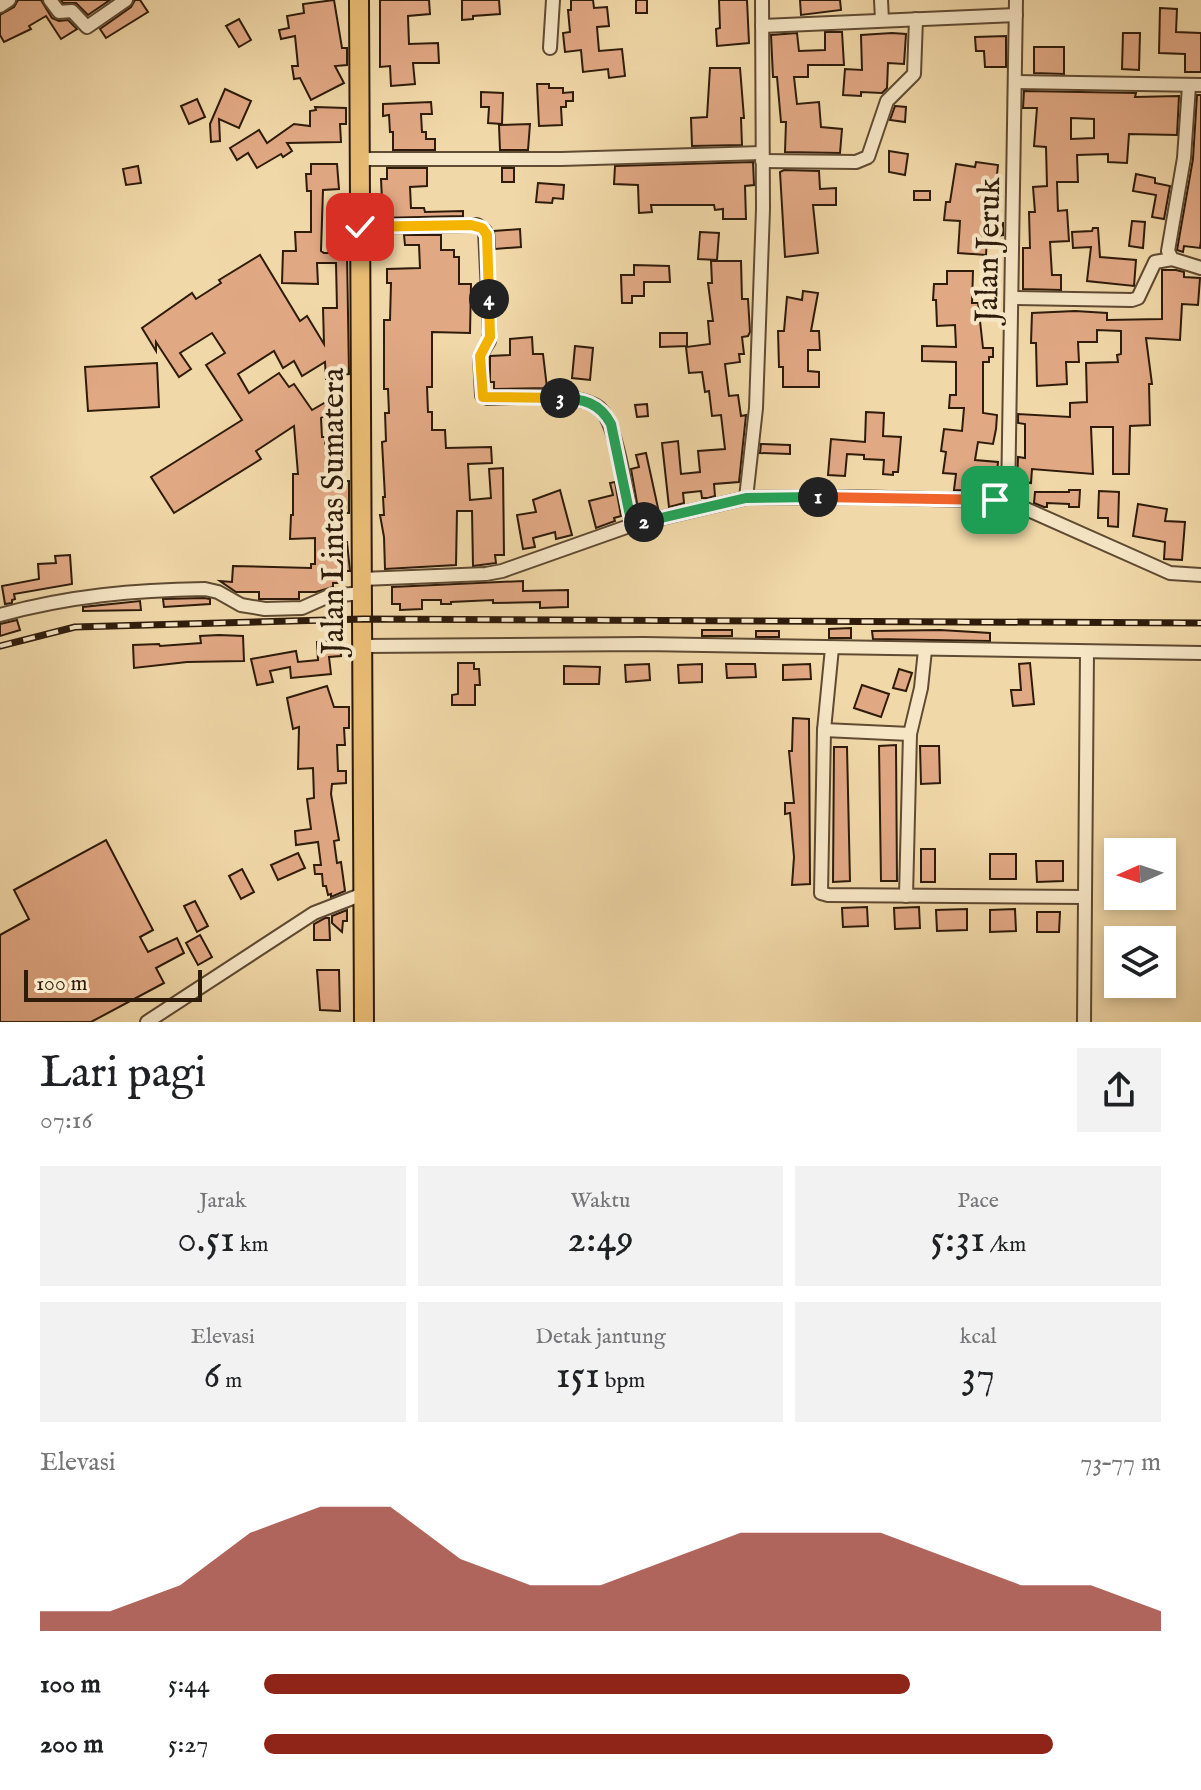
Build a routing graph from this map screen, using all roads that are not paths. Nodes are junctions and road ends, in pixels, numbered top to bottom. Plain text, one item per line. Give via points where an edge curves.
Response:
1 (9, 0) edge
2 (50, 0) edge
3 (126, 0) edge
4 (359, 0) edge
5 (553, 0) edge
6 (762, 0) edge
7 (881, 0) edge
8 (1016, 0) edge
9 (0, 6) edge
10 (1016, 15) junction
11 (916, 19) junction
12 (882, 20) junction
13 (762, 26) junction
14 (550, 48) dead end
15 (1016, 82) junction
16 (1195, 86) edge
17 (762, 157) junction
18 (360, 159) junction
19 (360, 227) junction
20 (1172, 259) junction
21 (1201, 268) edge
22 (1012, 298) junction
23 (746, 498) junction
24 (1008, 501) junction
25 (632, 525) junction
26 (1201, 575) edge
27 (362, 586) junction
28 (0, 615) edge
29 (363, 646) junction
30 (832, 648) junction
31 (925, 650) junction
32 (1087, 653) junction
33 (1201, 653) edge
34 (824, 730) junction
35 (910, 734) junction
36 (363, 894) junction
37 (906, 896) junction
38 (1085, 897) junction
39 (147, 1022) edge
40 (364, 1022) edge
41 (1084, 1022) edge

1 - 9 street
2 - 3 street via 59,12 72,11 87,27
4 - 18 highway, Jalan Lintas Sumatera
5 - 14 street
6 - 13 street
7 - 12 street
8 - 10 street, Jalan Jeruk
10 - 11 street
10 - 15 street, Jalan Jeruk
11 - 12 street
11 - 17 street via 914,74 887,101 868,157 856,162
12 - 13 street
13 - 17 street
15 - 16 street
15 - 22 street, Jalan Jeruk
16 - 20 street via 1168,251
17 - 18 street
17 - 23 street via 756,408
18 - 19 highway, Jalan Lintas Sumatera
19 - 25 street via 471,225 485,231 490,333 480,356 482,395 570,398 598,407 611,424
19 - 27 highway, Jalan Lintas Sumatera
20 - 21 street
20 - 22 street via 1155,262 1138,298 1132,300
22 - 24 street, Jalan Jeruk
23 - 24 street
23 - 25 street
24 - 26 street via 1170,573
25 - 27 street via 502,571
27 - 28 street via 302,608 241,605 205,589 75,597
27 - 29 highway, Jalan Lintas Sumatera
29 - 30 street
29 - 36 highway, Jalan Lintas Sumatera
30 - 31 street
30 - 34 street
31 - 32 street
31 - 35 street
32 - 33 street
32 - 38 street
34 - 35 street
34 - 37 street via 821,893
35 - 37 street
36 - 39 street via 314,913
36 - 40 highway, Jalan Lintas Sumatera
37 - 38 street
38 - 41 street

